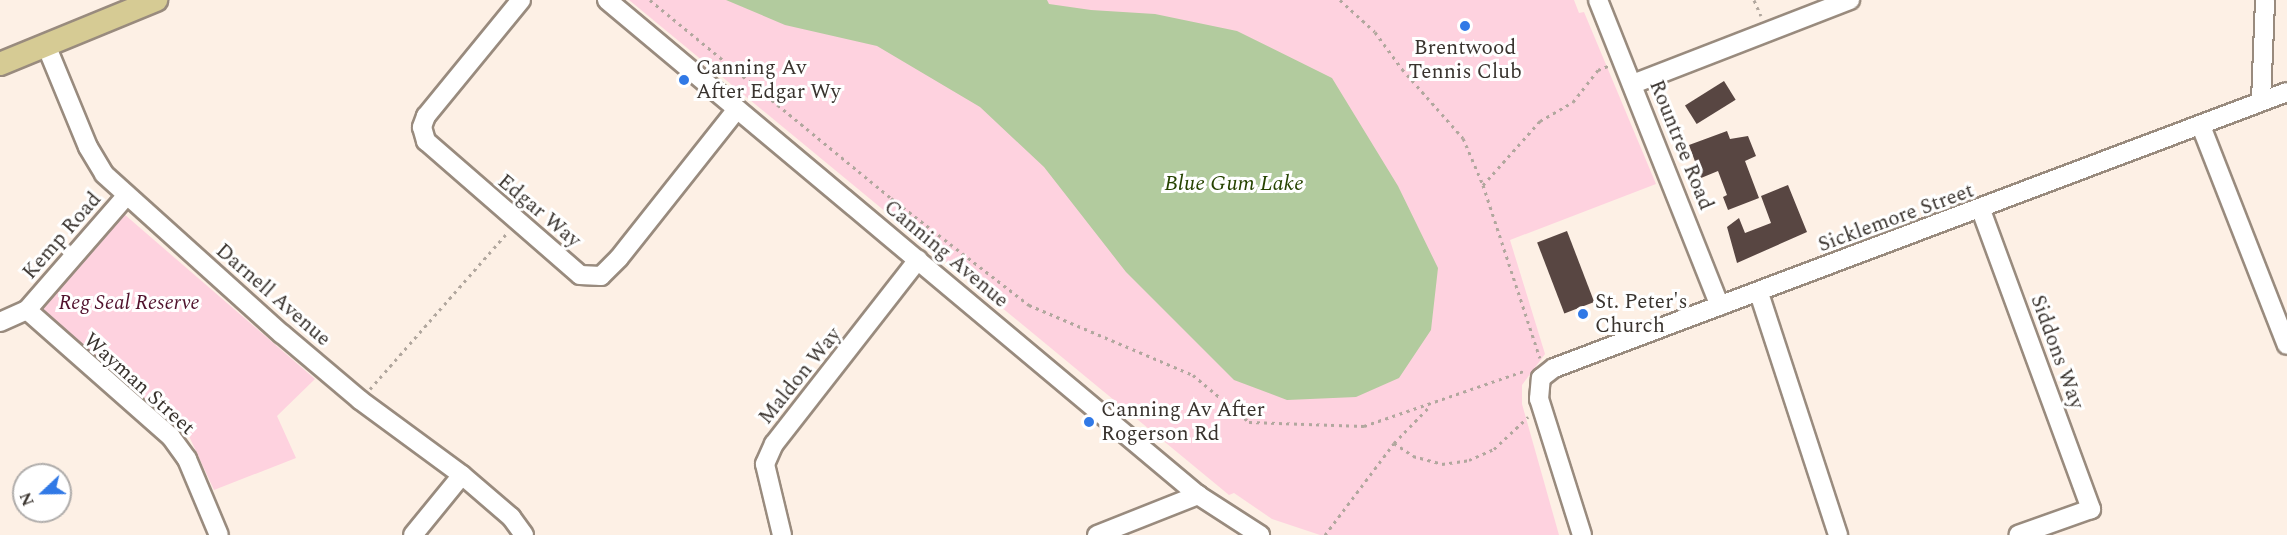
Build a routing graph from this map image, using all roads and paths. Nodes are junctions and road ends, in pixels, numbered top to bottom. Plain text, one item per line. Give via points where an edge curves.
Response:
1 (156, 0) edge
2 (521, 0) edge
3 (607, 0) edge
4 (650, 0) edge
5 (1340, 0) edge
6 (1598, 0) edge
7 (1850, 0) edge
8 (2265, 0) edge
9 (46, 45) junction
10 (1622, 59) junction
11 (0, 64) edge
12 (1633, 84) junction
13 (2287, 92) edge
14 (2261, 101) junction
15 (737, 109) junction
16 (2201, 126) junction
17 (1483, 185) junction
18 (127, 195) junction
19 (1981, 210) junction
20 (517, 222) junction
21 (918, 260) junction
22 (1759, 293) junction
23 (1720, 306) junction
24 (27, 310) junction
25 (0, 322) edge
26 (2287, 345) edge
27 (1537, 362) dead end
28 (1531, 368) dead end
29 (360, 400) junction
30 (1431, 405) junction
31 (1536, 406) junction
32 (1394, 443) junction
33 (462, 475) junction
34 (1198, 495) junction
35 (219, 535) edge
36 (413, 535) edge
37 (524, 535) edge
38 (782, 535) edge
39 (1097, 535) edge
40 (1260, 535) edge
41 (1325, 535) edge
42 (1582, 535) edge
43 (1838, 535) edge
44 (2018, 535) edge

1 - 9 main road
2 - 20 street, Edgar Way via 426,116 423,128 426,141
3 - 15 street, Canning Avenue
4 - 30 path via 891,198 1029,305 1193,375 1249,422 1364,426
5 - 17 path via 1375,32 1462,138
6 - 10 street, Rountree Road
7 - 12 street
8 - 14 street
9 - 11 main road
9 - 18 street, Darnell Avenue via 88,147 104,174
10 - 12 street, Rountree Road
10 - 17 path via 1598,70 1573,102 1540,121
12 - 23 street, Rountree Road
13 - 14 street, Sicklemore Street
14 - 16 street, Sicklemore Street
15 - 20 street, Edgar Way via 601,276 580,275
15 - 21 street, Canning Avenue
16 - 19 street, Sicklemore Street
16 - 26 street
17 - 27 path via 1540,357
18 - 24 street, Kemp Road
18 - 29 street, Darnell Avenue
19 - 22 street, Sicklemore Street
19 - 44 street, Siddons Way via 2098,510
20 - 29 path
21 - 34 street, Canning Avenue
21 - 38 street, Maldon Way via 774,444 765,464
22 - 23 street, Sicklemore Street
22 - 43 street
23 - 31 street, Sicklemore Street via 1554,368 1541,378
24 - 25 street, Kemp Road
24 - 35 street, Wayman Street via 171,437 188,459
28 - 30 path
29 - 33 street, Darnell Avenue
30 - 32 path
31 - 32 path via 1494,449 1469,460 1442,464 1413,456
31 - 42 street
32 - 41 path
33 - 36 street
33 - 37 street, Darnell Avenue via 511,517
34 - 39 street
34 - 40 street, Canning Avenue

